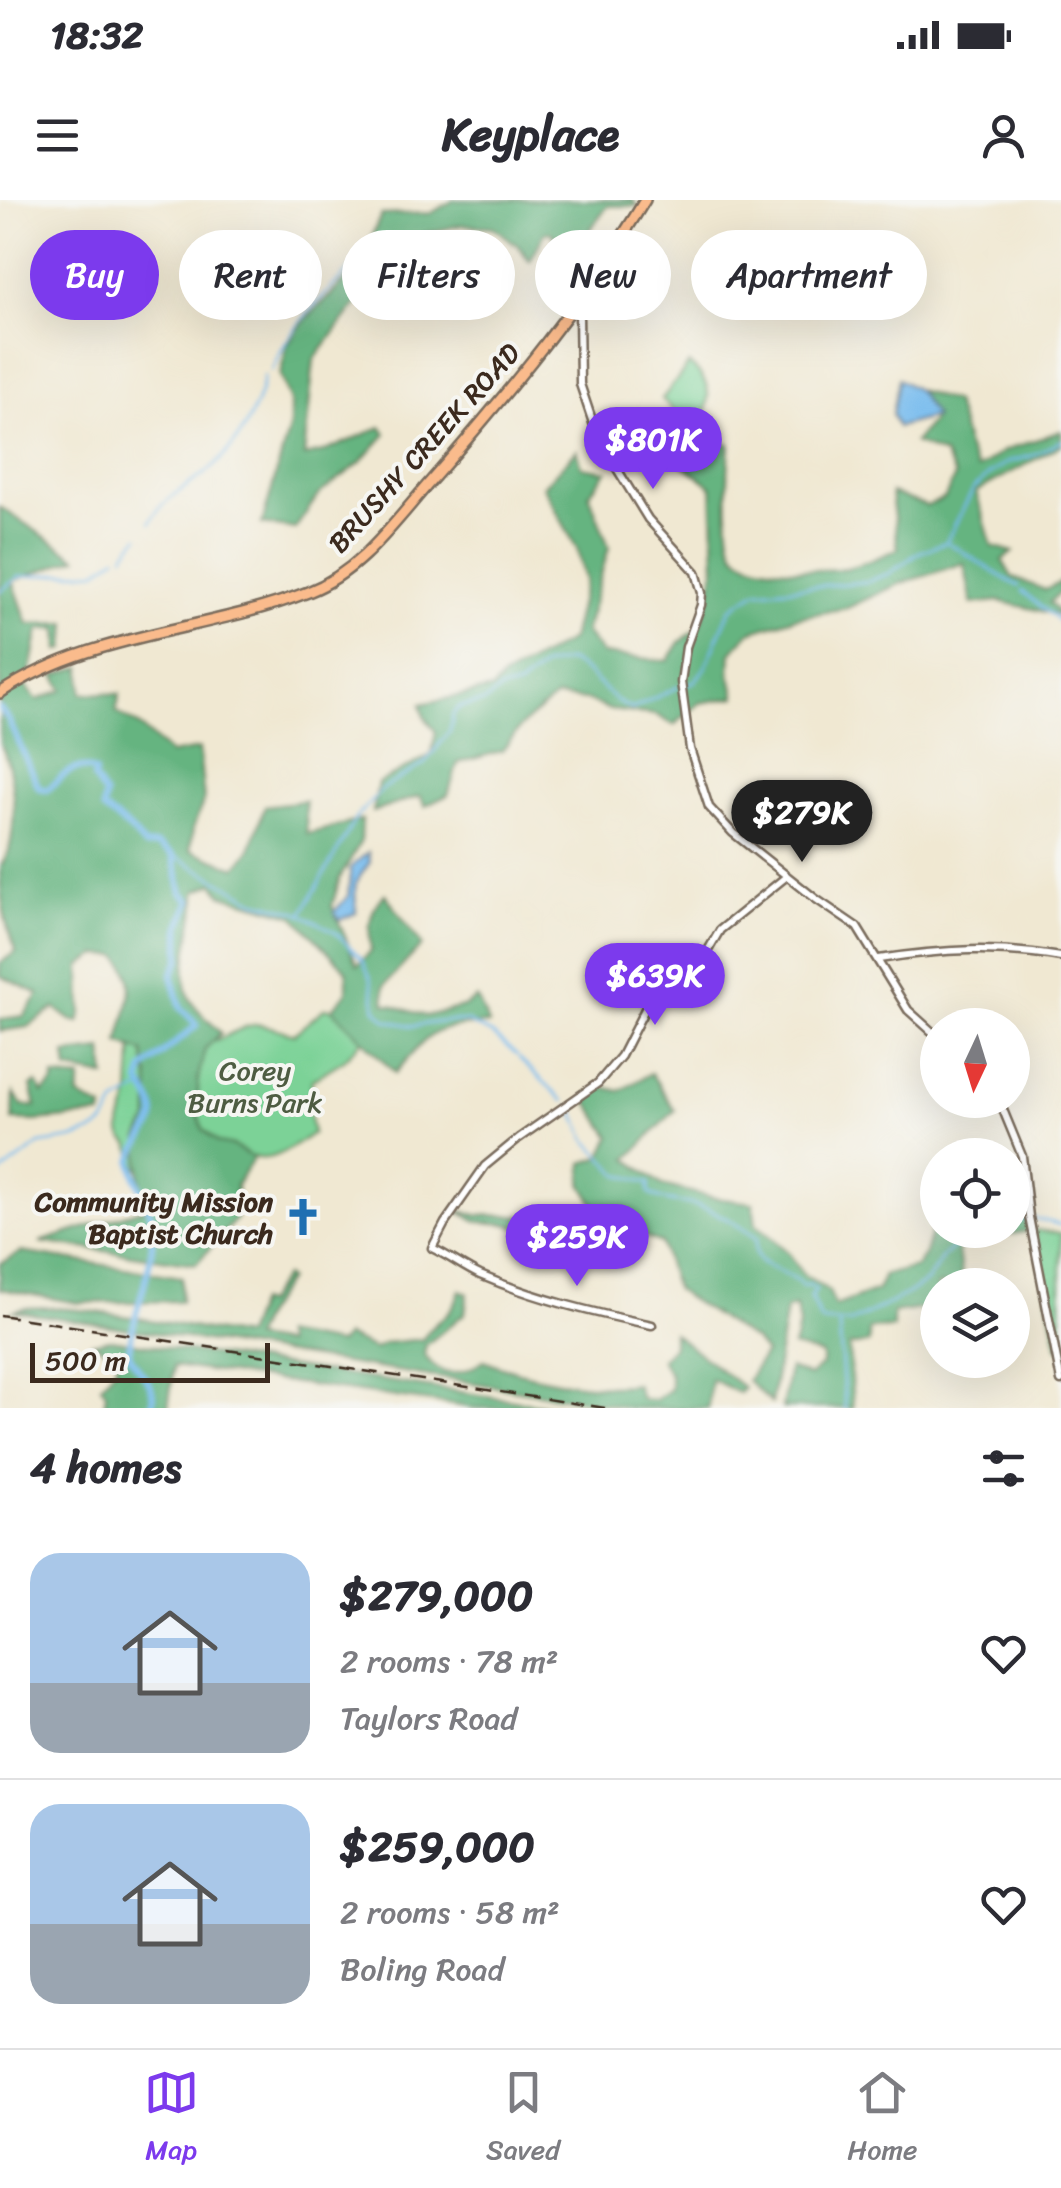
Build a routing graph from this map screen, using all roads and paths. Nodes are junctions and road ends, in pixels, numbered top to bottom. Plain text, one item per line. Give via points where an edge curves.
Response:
1 (646, 200) edge
2 (629, 230) edge
3 (562, 320) edge
4 (577, 320) edge
5 (0, 694) edge
6 (787, 876) junction
7 (1061, 958) edge
8 (878, 959) junction
9 (920, 1020) edge
10 (1008, 1118) edge
11 (652, 1325) dead end
12 (1061, 1381) edge

1 - 2 main road, BRUSHY CREEK ROAD
3 - 5 main road, BRUSHY CREEK ROAD via 477,430 338,578 305,594 64,659
4 - 6 street via 580,384 595,432 648,519 699,580 701,605 681,685 692,756 709,807
6 - 8 street via 854,924
6 - 11 street via 720,930 693,976 648,1003 621,1056 598,1083 485,1166 432,1248 510,1286
7 - 8 street via 980,948
8 - 9 street
10 - 12 street via 1020,1147

